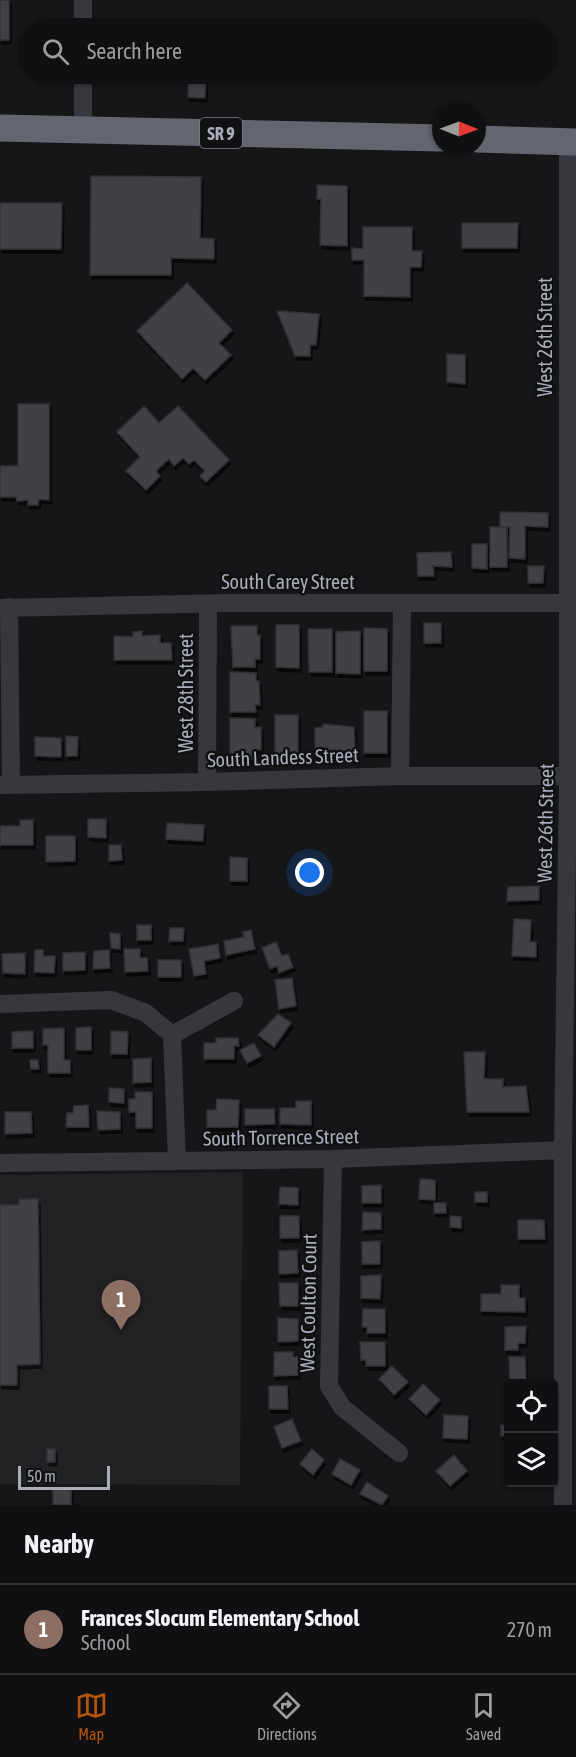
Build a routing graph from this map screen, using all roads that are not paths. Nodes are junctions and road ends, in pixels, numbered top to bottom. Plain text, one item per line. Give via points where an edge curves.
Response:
1 (83, 0) edge
2 (83, 18) edge
3 (83, 84) edge
4 (0, 128) edge
5 (83, 129) junction
6 (432, 138) edge
7 (486, 139) edge
8 (572, 142) edge
9 (572, 206) edge
10 (208, 603) junction
11 (402, 603) junction
12 (572, 603) edge
13 (4, 608) edge
14 (400, 776) junction
15 (568, 776) junction
16 (207, 782) junction
17 (5, 785) edge
18 (234, 1001) dead end
19 (0, 1004) edge
20 (172, 1035) junction
21 (563, 1150) junction
22 (333, 1159) junction
23 (177, 1161) junction
24 (0, 1163) edge
25 (570, 1337) edge
26 (399, 1453) dead end
27 (563, 1505) edge

1 - 2 street
3 - 5 street
4 - 5 highway, SR 9
5 - 6 highway, SR 9
7 - 8 highway
8 - 9 street, West 26th Street
9 - 12 street, West 26th Street
10 - 11 street, South Carey Street
10 - 13 street, South Carey Street
10 - 16 street, West 28th Street
11 - 12 street, South Carey Street
11 - 14 street
12 - 15 street, West 26th Street
13 - 17 street
14 - 15 street, South Landess Street
14 - 16 street, South Landess Street
15 - 21 street, West 26th Street
16 - 17 street, South Landess Street
18 - 20 street
19 - 20 street via 111,1000 146,1013
20 - 23 street
21 - 22 street, South Torrence Street
21 - 25 street, West 26th Street
22 - 23 street, South Torrence Street
22 - 26 street, West Coulton Court via 329,1386 342,1407
23 - 24 street, South Torrence Street
25 - 27 street, West 26th Street

